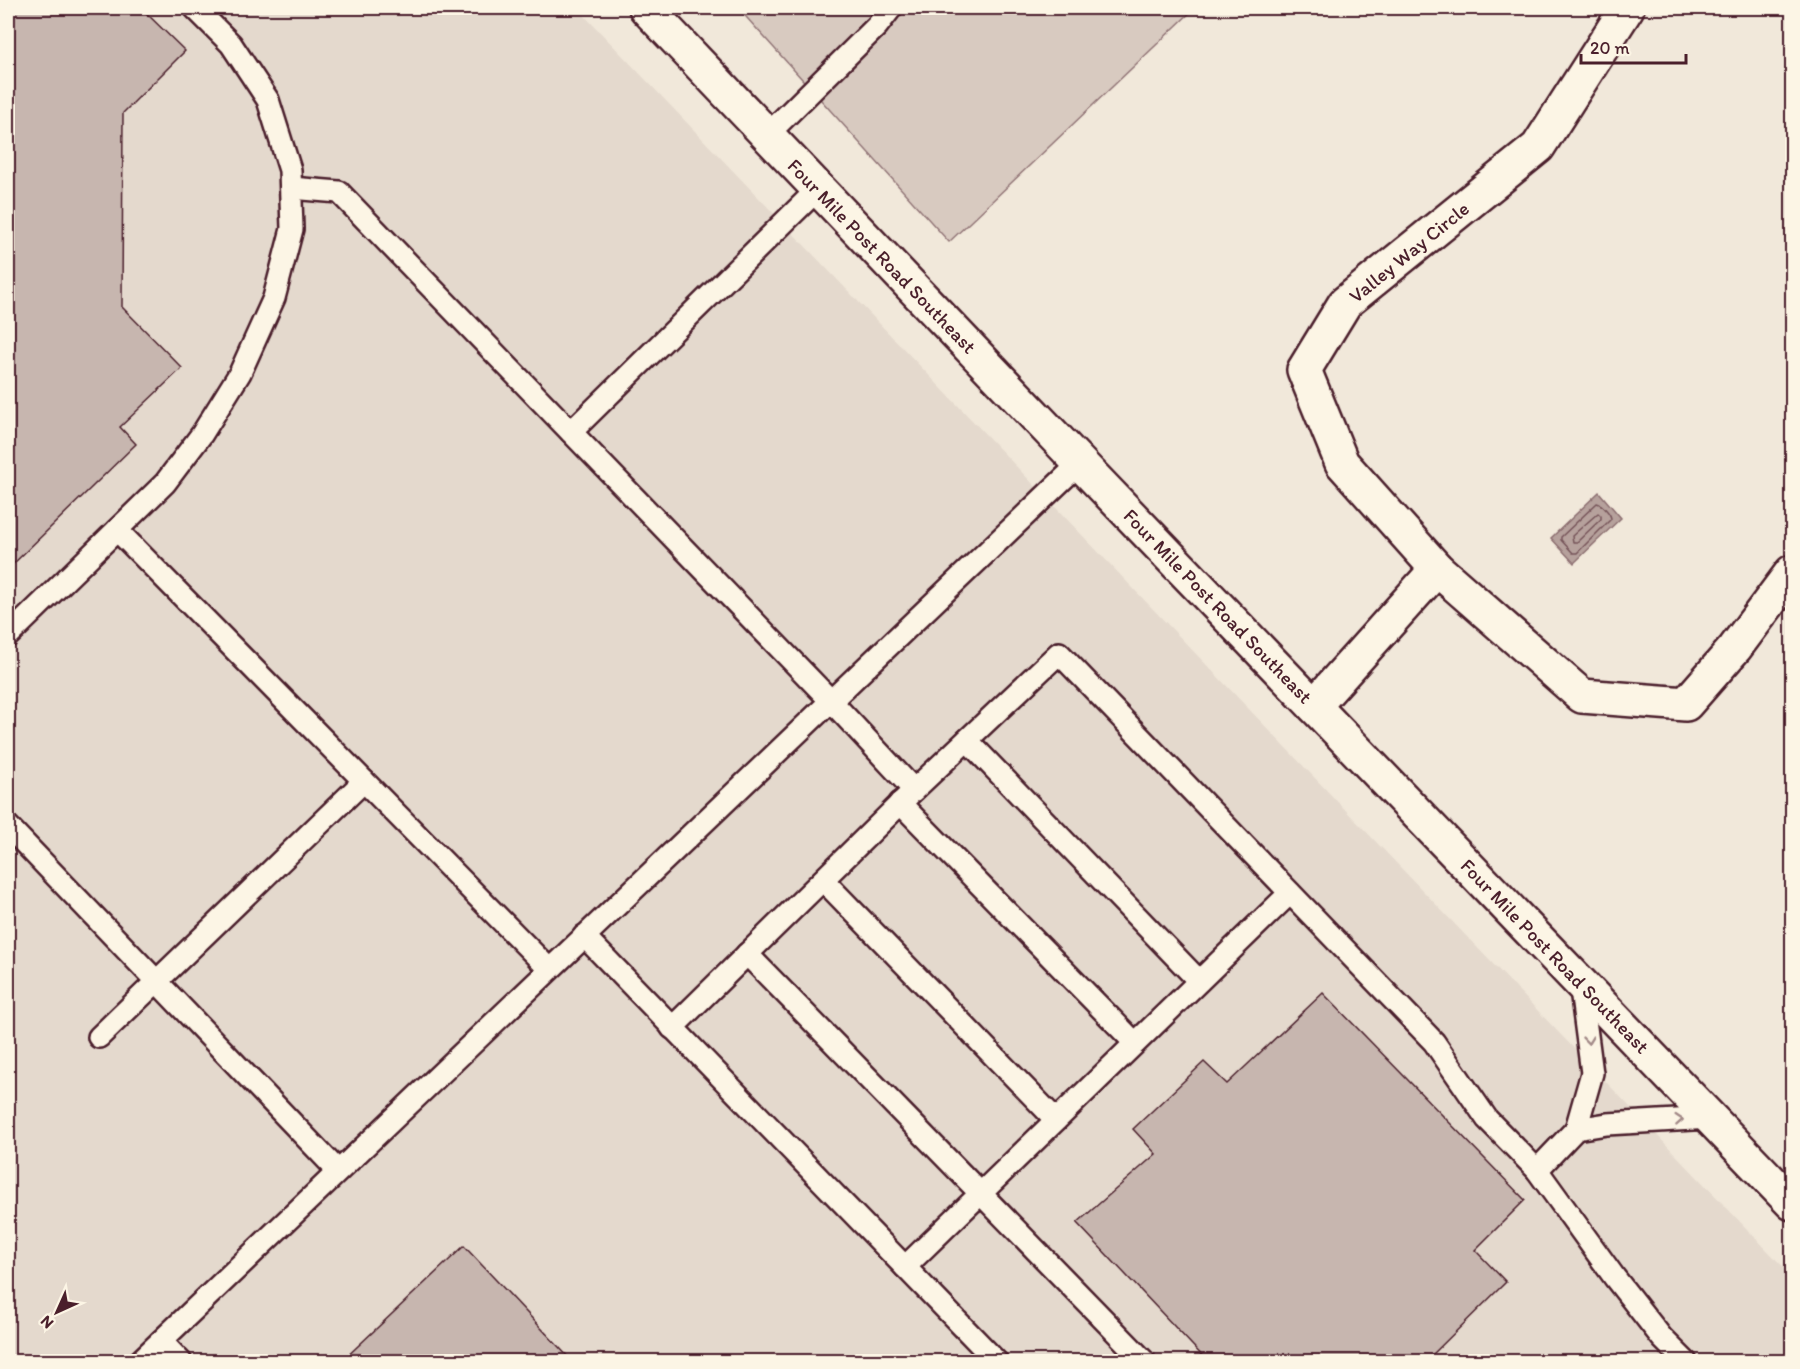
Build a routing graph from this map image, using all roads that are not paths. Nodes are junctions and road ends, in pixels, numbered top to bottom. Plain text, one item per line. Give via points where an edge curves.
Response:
1 (195, 8) edge
2 (646, 8) edge
3 (891, 8) edge
4 (1627, 8) edge
5 (767, 135) junction
6 (291, 188) junction
7 (818, 189) junction
8 (571, 432) junction
9 (1080, 463) junction
10 (117, 530) junction
11 (1437, 569) junction
12 (1792, 572) edge
13 (8, 636) edge
14 (831, 700) junction
15 (1314, 706) junction
16 (967, 740) junction
17 (364, 781) junction
18 (907, 796) junction
19 (8, 826) edge
20 (823, 880) junction
21 (1290, 893) junction
22 (584, 936) junction
23 (747, 954) junction
24 (549, 969) junction
25 (156, 981) junction
26 (1199, 981) junction
27 (1580, 982) junction
28 (672, 1028) junction
29 (99, 1037) dead end
30 (1135, 1043) junction
31 (1711, 1118) junction
32 (1056, 1120) junction
33 (1576, 1130) junction
34 (1537, 1170) junction
35 (338, 1171) junction
36 (981, 1194) junction
37 (1792, 1203) edge
38 (905, 1267) junction
39 (161, 1341) junction
40 (139, 1362) edge
41 (181, 1362) edge
42 (997, 1362) edge
43 (1145, 1362) edge
44 (1686, 1362) edge

1 - 6 lane via 231,44 268,100 290,170
2 - 5 main road, Four Mile Post Road Southeast
3 - 5 lane
4 - 11 main road, Valley Way Circle via 1538,147 1345,303 1304,370 1342,463
5 - 7 main road, Four Mile Post Road Southeast
6 - 8 lane via 339,192
6 - 10 lane via 292,230 274,298 240,373 165,483
7 - 8 lane
7 - 9 main road, Four Mile Post Road Southeast
8 - 14 lane
9 - 14 lane
9 - 15 main road, Four Mile Post Road Southeast
10 - 13 lane
10 - 17 lane
11 - 12 main road, Valley Way Circle via 1582,696 1686,704 1735,648
11 - 15 main road
14 - 18 lane
14 - 22 lane
15 - 27 main road, Four Mile Post Road Southeast
16 - 18 lane
16 - 21 lane via 1059,653
16 - 26 lane
17 - 24 lane
17 - 25 lane
18 - 20 lane
18 - 30 lane
19 - 25 lane
20 - 23 lane
20 - 32 lane
21 - 26 lane
21 - 34 lane via 1434,1042 1487,1119
22 - 24 lane
22 - 28 lane
23 - 28 lane
23 - 36 lane
24 - 35 lane
25 - 29 lane
25 - 35 lane
26 - 30 lane
27 - 31 main road, Four Mile Post Road Southeast
27 -> 33 lane via 1592,1073
28 - 38 lane
30 - 32 lane
33 -> 31 lane via 1607,1124
31 - 37 main road, Four Mile Post Road Southeast
32 - 36 lane
33 - 34 lane
34 - 44 lane via 1662,1338
35 - 39 lane
36 - 38 lane
36 - 43 lane
38 - 42 lane
39 - 40 lane
39 - 41 lane

